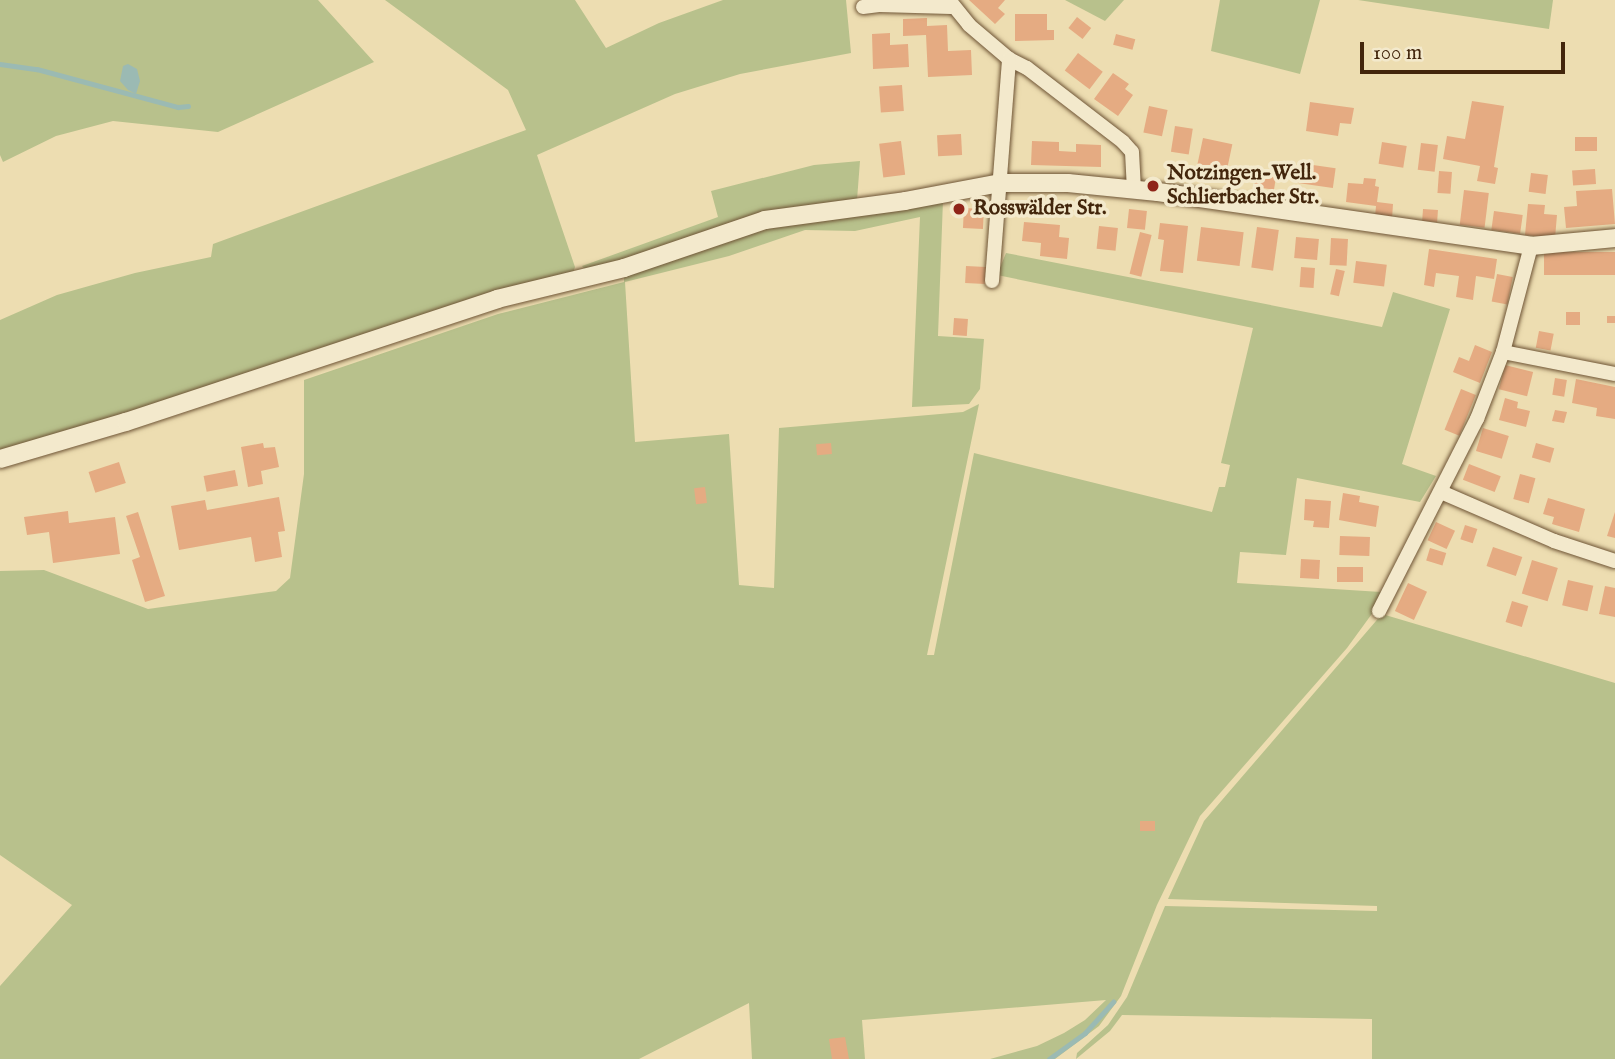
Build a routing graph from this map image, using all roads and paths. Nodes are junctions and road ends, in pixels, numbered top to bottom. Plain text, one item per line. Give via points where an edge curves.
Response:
1 (950, 3) edge
2 (863, 7) dead end
3 (1009, 59) junction
4 (1000, 183) junction
5 (1135, 189) junction
6 (1615, 238) edge
7 (1531, 246) junction
8 (992, 281) dead end
9 (1503, 352) junction
10 (1615, 374) edge
11 (0, 459) edge
12 (1441, 492) junction
13 (1615, 561) edge
14 (1379, 611) dead end

1 - 2 street
1 - 3 street
3 - 4 street
3 - 5 street via 1123,142 1132,152
4 - 5 street
4 - 8 street
4 - 11 street via 746,225 624,268 498,299
5 - 7 street
6 - 7 street
7 - 9 street
9 - 10 street
9 - 12 street
12 - 13 street via 1554,541
12 - 14 street

